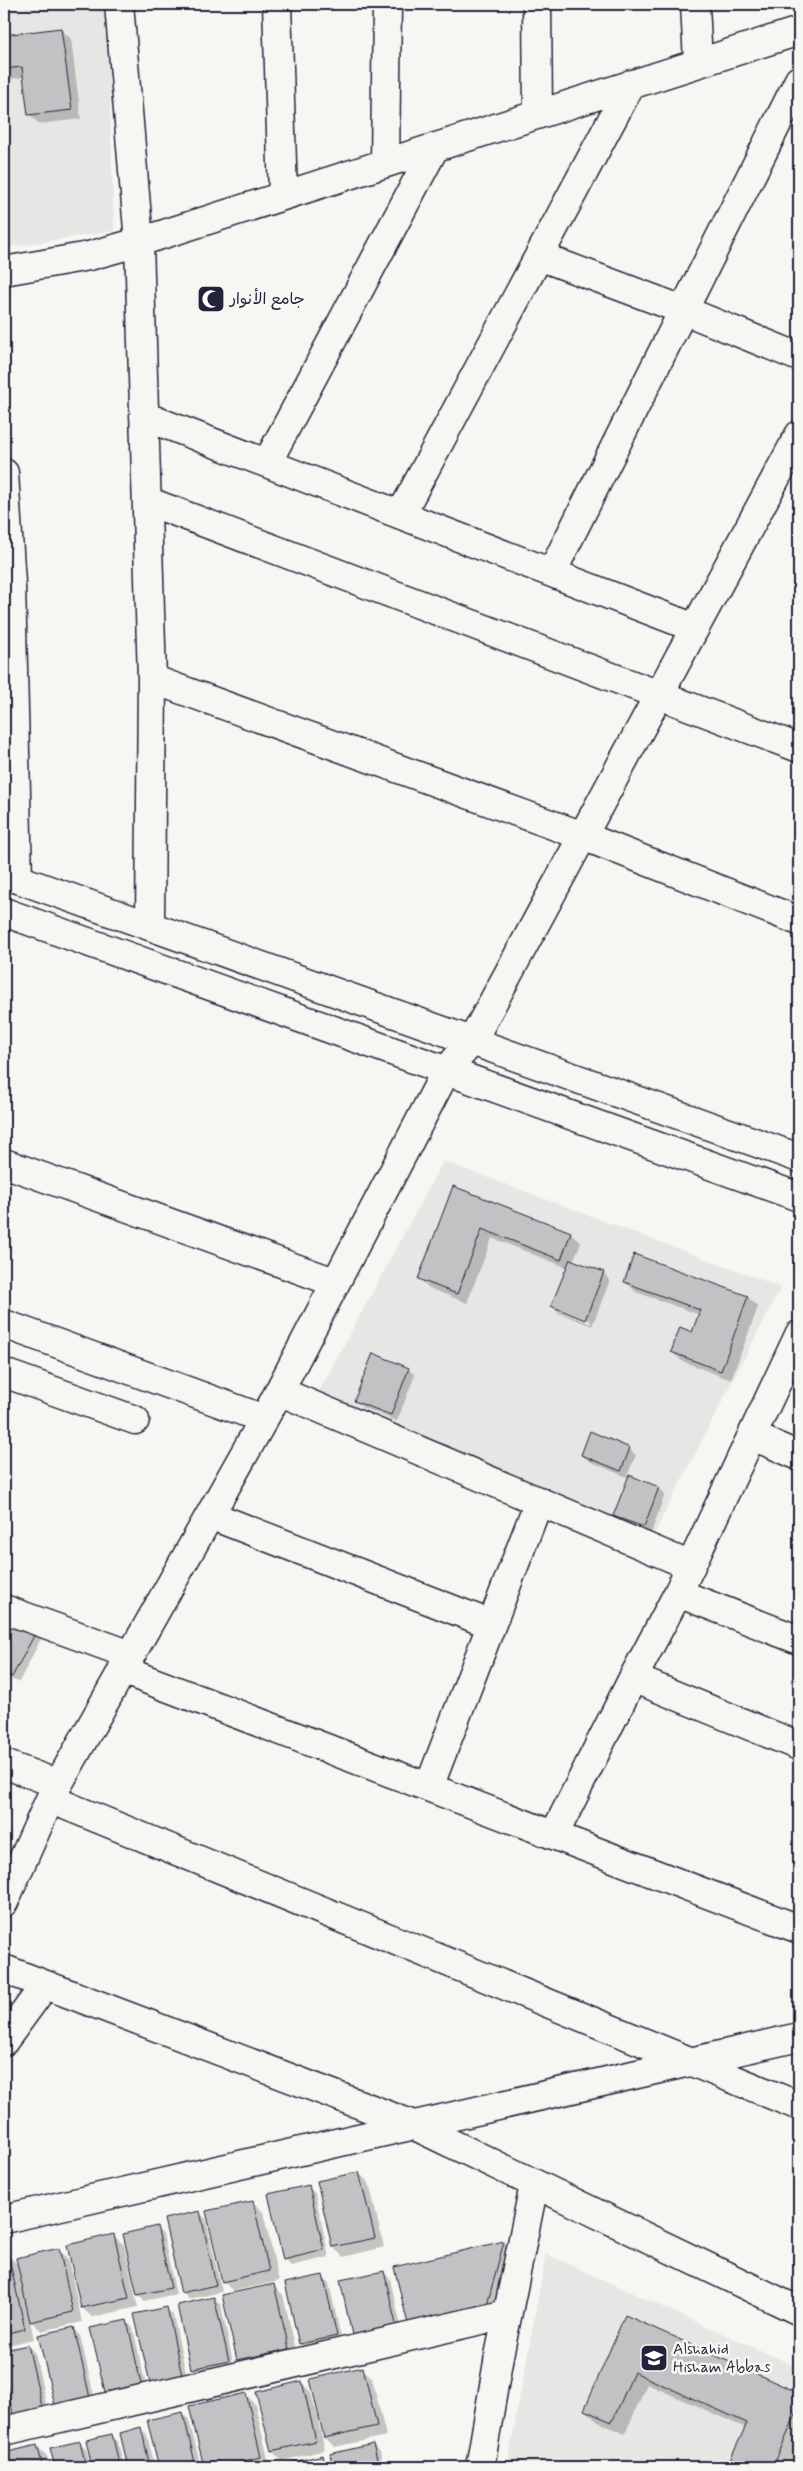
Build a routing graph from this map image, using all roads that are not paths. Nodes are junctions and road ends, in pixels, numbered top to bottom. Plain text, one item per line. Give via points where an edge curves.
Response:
1 (119, 4) edge
2 (277, 4) edge
3 (387, 4) edge
4 (537, 4) edge
5 (695, 4) edge
6 (799, 31) edge
7 (698, 63) junction
8 (799, 80) edge
9 (631, 84) junction
10 (538, 114) junction
11 (435, 147) junction
12 (385, 163) junction
13 (282, 196) junction
14 (140, 242) junction
15 (539, 256) junction
16 (4, 271) edge
17 (684, 310) junction
18 (799, 357) edge
19 (144, 416) junction
20 (799, 435) edge
21 (267, 463) junction
22 (4, 473) edge
23 (789, 478) edge
24 (146, 501) junction
25 (401, 514) junction
26 (552, 572) junction
27 (696, 628) junction
28 (152, 679) junction
29 (660, 695) junction
30 (799, 748) edge
31 (583, 836) junction
32 (11, 876) edge
33 (4, 912) edge
34 (799, 921) edge
35 (150, 926) junction
36 (472, 1041) junction
37 (446, 1071) junction
38 (799, 1158) edge
39 (4, 1163) edge
40 (799, 1197) edge
41 (334, 1282) junction
42 (4, 1324) edge
43 (799, 1335) edge
44 (4, 1374) edge
45 (279, 1391) junction
46 (264, 1419) junction
47 (135, 1420) dead end
48 (753, 1436) junction
49 (799, 1456) edge
50 (539, 1501) junction
51 (210, 1515) junction
52 (691, 1566) junction
53 (678, 1593) junction
54 (4, 1609) edge
55 (490, 1624) junction
56 (799, 1640) edge
57 (126, 1663) junction
58 (632, 1678) junction
59 (799, 1746) edge
60 (4, 1764) edge
61 (429, 1787) junction
62 (54, 1792) junction
63 (554, 1835) junction
64 (4, 1902) edge
65 (799, 1929) edge
66 (4, 1969) edge
67 (45, 1985) junction
68 (799, 2037) edge
69 (4, 2041) edge
70 (691, 2062) junction
71 (799, 2106) edge
72 (411, 2124) junction
73 (534, 2185) junction
74 (4, 2219) edge
75 (799, 2312) edge
76 (507, 2314) junction
77 (4, 2430) edge
78 (480, 2467) edge

1 - 14 street
2 - 13 street
3 - 12 street
4 - 10 street
5 - 7 street
6 - 7 street
7 - 9 street
8 - 17 street
9 - 10 street
9 - 15 street
10 - 11 street
11 - 12 street
11 - 21 street
12 - 13 street
13 - 14 street
14 - 16 street via 89,256
14 - 19 street
15 - 17 street
15 - 25 street
17 - 18 street
17 - 26 street
19 - 21 street
19 - 24 street
20 - 23 street
21 - 25 street
22 - 32 street via 11,583
23 - 27 street
24 - 28 street
24 - 29 street
25 - 26 street
26 - 27 street
27 - 29 street
28 - 31 street
28 - 35 street
29 - 30 street
29 - 31 street
31 - 34 street
31 - 36 street
32 - 35 street
33 - 37 street
35 - 36 street
36 - 37 street
36 - 38 street
37 - 40 street
37 - 41 street
39 - 41 street
41 - 45 street
42 - 46 street
43 - 48 street
44 - 47 street
45 - 46 street
45 - 50 street
46 - 51 street
48 - 49 street
48 - 52 street
50 - 52 street
50 - 55 street
51 - 55 street
51 - 57 street
52 - 53 street
53 - 56 street
53 - 58 street
54 - 57 street
55 - 61 street
57 - 61 street
57 - 62 street
58 - 59 street
58 - 63 street
60 - 62 street
61 - 63 street
62 - 64 street
62 - 70 street
63 - 65 street
66 - 67 street
67 - 69 street
67 - 72 street
68 - 70 street
70 - 71 street
70 - 72 street
72 - 73 street
72 - 74 street
73 - 75 street
73 - 76 street
76 - 77 street
76 - 78 street

